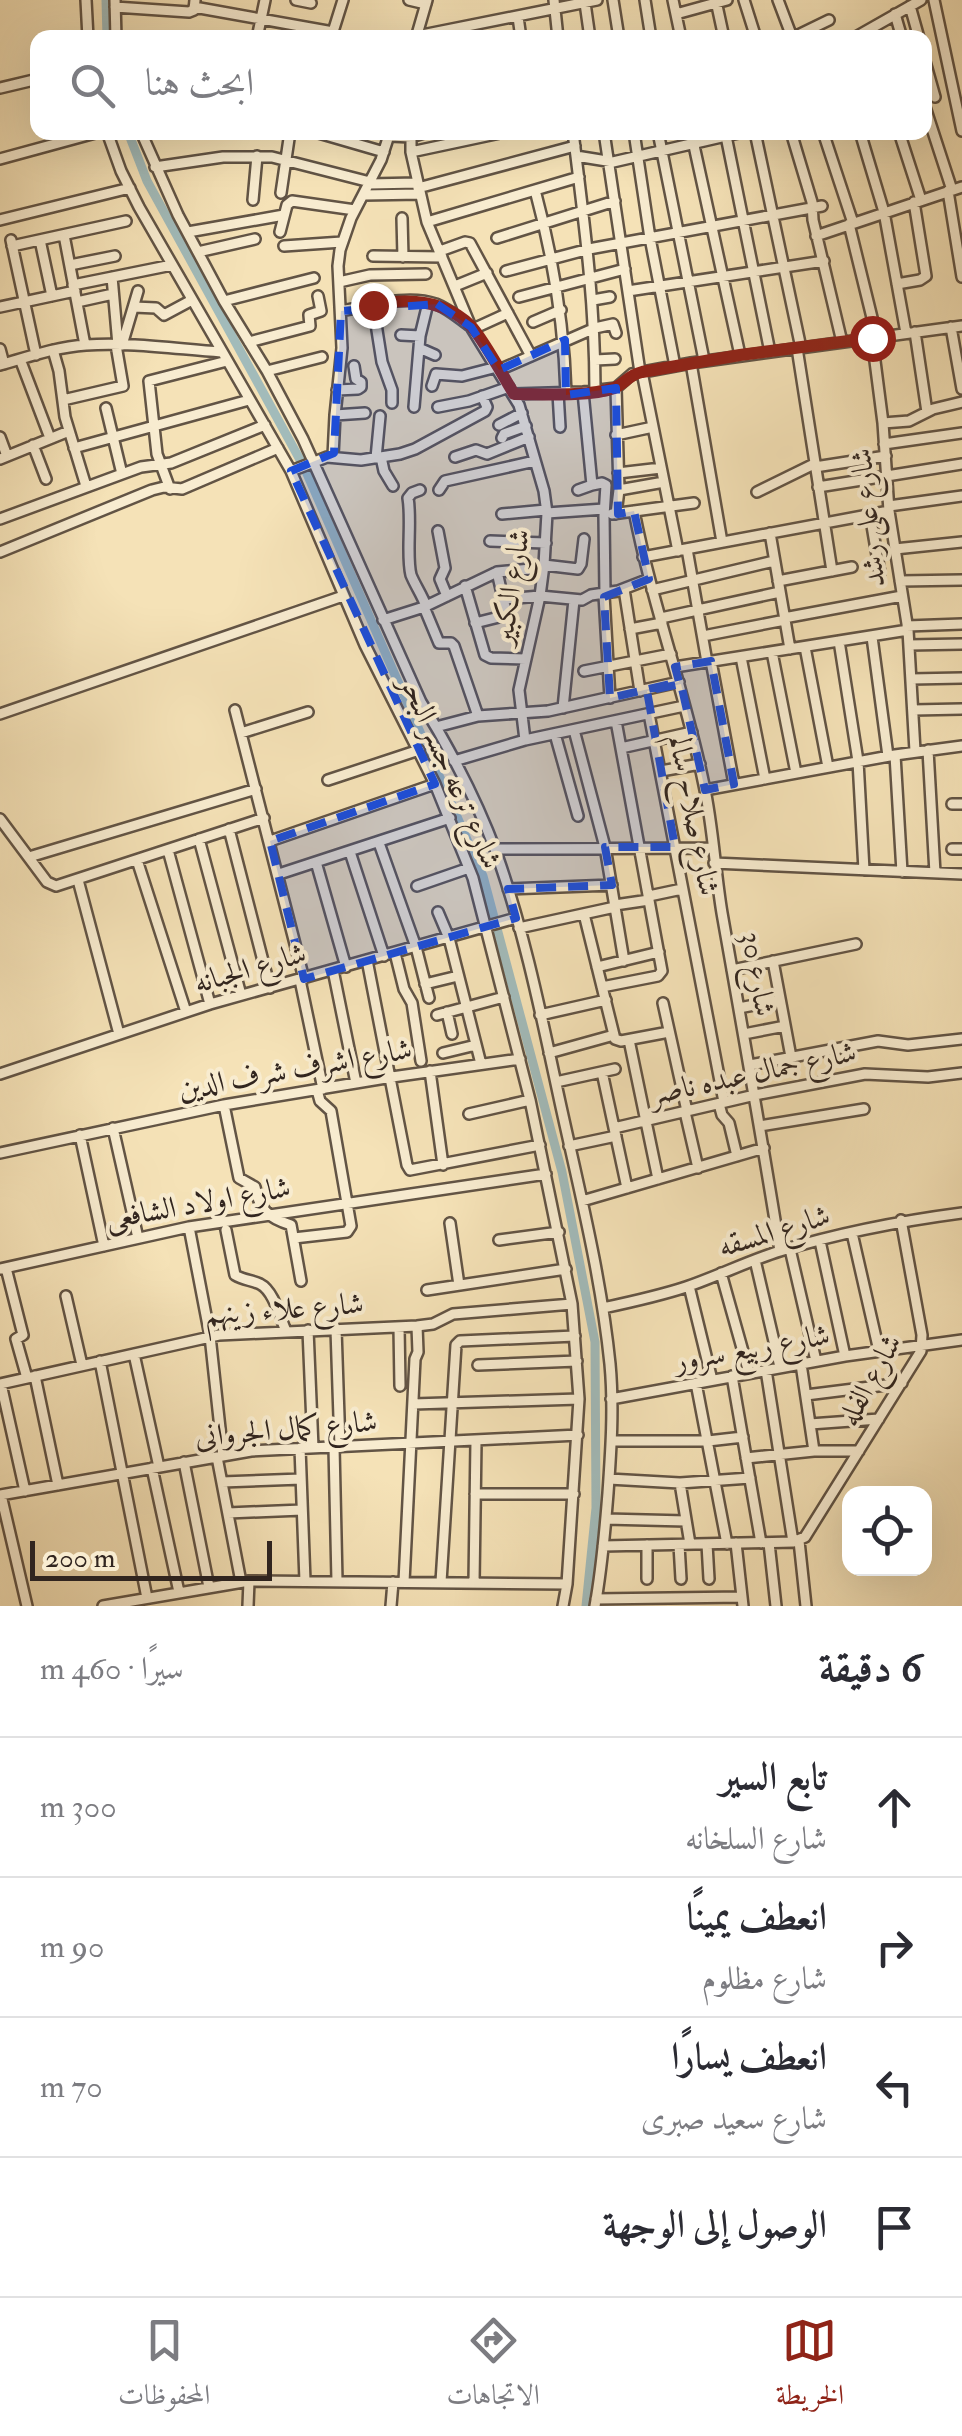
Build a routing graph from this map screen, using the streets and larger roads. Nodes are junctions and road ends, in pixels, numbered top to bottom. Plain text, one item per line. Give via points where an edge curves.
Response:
1 (86, 0) edge
2 (265, 0) edge
3 (296, 0) edge
4 (343, 0) edge
5 (410, 0) edge
6 (613, 0) edge
7 (645, 0) edge
8 (674, 0) edge
9 (744, 0) edge
10 (778, 0) edge
11 (893, 0) edge
12 (934, 0) edge
13 (591, 1) edge
14 (720, 1) edge
15 (427, 2) edge
16 (916, 2) edge
17 (311, 3) dead end
18 (115, 4) edge
19 (194, 5) edge
20 (555, 5) edge
21 (676, 14) junction
22 (896, 14) junction
23 (518, 17) junction
24 (261, 19) junction
25 (829, 20) dead end
26 (88, 30) edge
27 (116, 30) edge
28 (259, 30) edge
29 (310, 30) edge
30 (334, 30) edge
31 (418, 30) edge
32 (452, 30) edge
33 (520, 30) edge
34 (557, 30) edge
35 (590, 30) edge
36 (618, 30) edge
37 (650, 30) edge
38 (679, 30) edge
39 (723, 30) edge
40 (753, 30) edge
41 (789, 30) edge
42 (807, 30) edge
43 (872, 30) edge
44 (900, 30) edge
45 (918, 30) edge
46 (30, 81) edge
47 (0, 88) edge
48 (954, 91) junction
49 (932, 99) edge
50 (932, 114) edge
51 (962, 131) edge
52 (70, 140) edge
53 (110, 140) edge
54 (146, 140) edge
55 (289, 140) edge
56 (359, 140) edge
57 (388, 140) edge
58 (411, 140) edge
59 (468, 140) edge
60 (575, 140) edge
61 (605, 140) edge
62 (635, 140) edge
63 (659, 140) edge
64 (687, 140) edge
65 (692, 140) edge
66 (735, 140) edge
67 (757, 140) edge
68 (794, 140) edge
69 (825, 140) edge
70 (862, 140) edge
71 (901, 140) edge
72 (576, 151) junction
73 (661, 151) junction
74 (384, 152) junction
75 (412, 152) junction
76 (258, 156) junction
77 (638, 156) junction
78 (0, 159) edge
79 (286, 159) junction
80 (609, 162) junction
81 (155, 167) junction
82 (579, 177) junction
83 (370, 183) junction
84 (130, 188) junction
85 (418, 188) junction
86 (954, 189) edge
87 (535, 190) junction
88 (281, 193) dead end
89 (364, 194) junction
90 (253, 200) dead end
91 (615, 201) junction
92 (918, 201) junction
93 (322, 205) junction
94 (818, 207) junction
95 (355, 210) junction
96 (584, 211) junction
97 (884, 212) junction
98 (284, 215) junction
99 (957, 215) edge
100 (773, 216) junction
101 (319, 217) dead end
102 (402, 218) dead end
103 (0, 220) edge
104 (126, 221) dead end
105 (744, 221) junction
106 (427, 222) junction
107 (544, 223) junction
108 (851, 224) junction
109 (712, 227) junction
110 (188, 232) junction
111 (280, 232) dead end
112 (676, 233) junction
113 (64, 235) junction
114 (816, 236) junction
115 (497, 238) dead end
116 (650, 238) junction
117 (255, 239) dead end
118 (40, 240) junction
119 (342, 242) junction
120 (621, 243) junction
121 (284, 246) dead end
122 (589, 249) junction
123 (960, 250) edge
124 (198, 252) junction
125 (441, 254) junction
126 (115, 256) dead end
127 (373, 256) dead end
128 (402, 257) junction
129 (550, 258) junction
130 (824, 261) junction
131 (172, 265) junction
132 (70, 266) junction
133 (784, 267) junction
134 (624, 269) junction
135 (506, 271) dead end
136 (754, 272) junction
137 (426, 274) dead end
138 (487, 274) junction
139 (723, 276) junction
140 (112, 277) junction
141 (591, 277) junction
142 (962, 277) edge
143 (314, 278) dead end
144 (339, 282) junction
145 (687, 282) junction
146 (897, 284) junction
147 (454, 286) junction
148 (556, 286) junction
149 (660, 286) junction
150 (138, 291) dead end
151 (628, 291) junction
152 (75, 293) junction
153 (113, 294) junction
154 (52, 296) junction
155 (318, 296) dead end
156 (519, 297) dead end
157 (610, 297) dead end
158 (192, 300) junction
159 (593, 300) junction
160 (224, 301) junction
161 (24, 302) junction
162 (428, 303) junction
163 (373, 305) junction
164 (0, 306) edge
165 (134, 307) junction
166 (560, 310) junction
167 (341, 311) junction
168 (508, 313) junction
169 (533, 322) dead end
170 (957, 327) edge
171 (472, 328) junction
172 (595, 328) junction
173 (911, 332) junction
174 (616, 333) dead end
175 (401, 336) dead end
176 (420, 336) junction
177 (874, 338) junction
178 (565, 340) junction
179 (249, 342) junction
180 (842, 342) junction
181 (85, 345) junction
182 (119, 345) junction
183 (419, 348) junction
184 (799, 348) junction
185 (0, 349) edge
186 (53, 350) junction
187 (770, 352) junction
188 (36, 355) junction
189 (740, 355) junction
190 (224, 356) junction
191 (435, 356) dead end
192 (530, 356) junction
193 (322, 358) dead end
194 (20, 359) junction
195 (615, 359) dead end
196 (595, 360) junction
197 (704, 360) junction
198 (690, 363) junction
199 (2, 364) edge
200 (354, 366) dead end
201 (675, 366) junction
202 (498, 369) junction
203 (268, 371) junction
204 (641, 372) junction
205 (432, 386) dead end
206 (616, 388) junction
207 (962, 389) edge
208 (337, 390) junction
209 (512, 390) junction
210 (595, 390) junction
211 (584, 392) junction
212 (562, 393) junction
213 (482, 396) junction
214 (63, 400) junction
215 (249, 400) junction
216 (962, 402) edge
217 (392, 403) dead end
218 (414, 407) dead end
219 (438, 407) dead end
220 (106, 408) dead end
221 (926, 412) junction
222 (365, 413) dead end
223 (522, 413) junction
224 (335, 415) junction
225 (380, 416) dead end
226 (882, 423) junction
227 (265, 425) junction
228 (499, 425) dead end
229 (154, 426) junction
230 (526, 426) junction
231 (652, 427) junction
232 (560, 428) dead end
233 (68, 431) junction
234 (962, 433) edge
235 (616, 435) junction
236 (0, 437) edge
237 (112, 437) junction
238 (438, 437) junction
239 (529, 437) junction
240 (50, 438) junction
241 (502, 438) dead end
242 (33, 445) junction
243 (74, 448) junction
244 (278, 448) junction
245 (442, 450) dead end
246 (885, 450) junction
247 (334, 456) junction
248 (3, 457) edge
249 (379, 457) junction
250 (455, 457) dead end
251 (536, 460) junction
252 (312, 462) junction
253 (962, 464) edge
254 (814, 465) junction
255 (160, 466) junction
256 (661, 468) junction
257 (293, 470) junction
258 (494, 470) junction
259 (122, 474) junction
260 (618, 474) junction
261 (887, 476) junction
262 (46, 478) dead end
263 (497, 482) dead end
264 (664, 482) junction
265 (592, 484) junction
266 (86, 486) junction
267 (393, 486) dead end
268 (818, 486) junction
269 (170, 488) junction
270 (420, 490) dead end
271 (439, 490) dead end
272 (578, 490) dead end
273 (619, 490) junction
274 (757, 492) dead end
275 (962, 496) edge
276 (694, 503) dead end
277 (669, 506) junction
278 (889, 508) junction
279 (547, 512) junction
280 (634, 512) junction
281 (608, 513) junction
282 (502, 514) dead end
283 (870, 514) junction
284 (0, 518) edge
285 (823, 523) junction
286 (438, 531) dead end
287 (770, 534) junction
288 (584, 539) dead end
289 (490, 541) dead end
290 (722, 542) junction
291 (962, 542) edge
292 (546, 543) junction
293 (895, 549) junction
294 (683, 550) junction
295 (568, 551) dead end
296 (0, 552) edge
297 (582, 553) junction
298 (643, 557) junction
299 (774, 562) junction
300 (544, 566) junction
301 (852, 568) dead end
302 (832, 571) junction
303 (497, 572) junction
304 (880, 573) dead end
305 (693, 580) junction
306 (962, 580) edge
307 (900, 581) junction
308 (650, 584) junction
309 (465, 586) junction
310 (779, 586) junction
311 (624, 589) junction
312 (605, 595) junction
313 (343, 596) junction
314 (448, 596) junction
315 (540, 596) junction
316 (902, 596) junction
317 (504, 599) junction
318 (574, 600) junction
319 (425, 606) junction
320 (698, 610) junction
321 (784, 619) junction
322 (383, 620) junction
323 (661, 620) junction
324 (475, 623) junction
325 (962, 624) edge
326 (907, 628) junction
327 (630, 629) junction
328 (492, 635) dead end
329 (703, 636) junction
330 (872, 637) junction
331 (480, 638) junction
332 (839, 641) junction
333 (962, 644) edge
334 (908, 645) junction
335 (805, 647) junction
336 (790, 649) junction
337 (772, 652) junction
338 (671, 654) junction
339 (741, 656) junction
340 (526, 658) junction
341 (636, 661) junction
342 (709, 662) junction
343 (608, 667) junction
344 (674, 667) junction
345 (462, 671) junction
346 (584, 671) dead end
347 (450, 675) dead end
348 (962, 678) edge
349 (911, 679) junction
350 (678, 682) junction
351 (640, 691) junction
352 (610, 698) junction
353 (684, 706) junction
354 (563, 708) junction
355 (962, 709) edge
356 (235, 710) dead end
357 (913, 710) junction
358 (308, 712) dead end
359 (521, 712) junction
360 (0, 714) edge
361 (649, 714) junction
362 (478, 716) junction
363 (616, 721) junction
364 (436, 727) junction
365 (574, 730) junction
366 (692, 732) junction
367 (241, 733) junction
368 (555, 734) junction
369 (525, 740) junction
370 (655, 740) junction
371 (962, 746) edge
372 (621, 748) junction
373 (419, 750) junction
374 (928, 750) junction
375 (915, 752) junction
376 (891, 756) junction
377 (454, 761) junction
378 (858, 762) junction
379 (700, 764) junction
380 (828, 767) junction
381 (661, 772) junction
382 (796, 773) junction
383 (765, 778) junction
384 (328, 780) dead end
385 (435, 784) junction
386 (734, 784) junction
387 (256, 789) junction
388 (705, 790) junction
389 (578, 816) dead end
390 (264, 818) junction
391 (450, 818) junction
392 (0, 819) edge
393 (229, 829) junction
394 (199, 840) junction
395 (270, 842) junction
396 (378, 842) junction
397 (606, 847) junction
398 (640, 847) junction
399 (674, 847) junction
400 (712, 848) junction
401 (495, 849) junction
402 (168, 850) junction
403 (350, 852) junction
404 (29, 857) junction
405 (137, 860) junction
406 (316, 862) junction
407 (714, 863) junction
408 (469, 868) junction
409 (864, 870) junction
410 (902, 872) junction
411 (935, 873) junction
412 (278, 874) junction
413 (962, 874) edge
414 (78, 880) junction
415 (612, 885) junction
416 (417, 886) dead end
417 (508, 889) junction
418 (682, 889) junction
419 (649, 898) junction
420 (615, 906) junction
421 (438, 912) dead end
422 (584, 914) junction
423 (514, 923) junction
424 (490, 927) junction
425 (449, 938) junction
426 (856, 944) dead end
427 (416, 947) junction
428 (659, 952) junction
429 (390, 954) junction
430 (368, 960) junction
431 (624, 961) junction
432 (773, 961) junction
433 (346, 967) junction
434 (597, 967) junction
435 (333, 970) junction
436 (732, 970) junction
437 (458, 976) junction
438 (302, 979) junction
439 (425, 984) junction
440 (602, 987) junction
441 (270, 988) junction
442 (241, 995) junction
443 (504, 997) junction
444 (429, 998) dead end
445 (606, 1000) junction
446 (780, 1000) junction
447 (663, 1003) dead end
448 (210, 1004) junction
449 (466, 1007) junction
450 (739, 1008) junction
451 (186, 1012) junction
452 (540, 1015) junction
453 (785, 1026) junction
454 (669, 1032) junction
455 (119, 1034) junction
456 (452, 1034) dead end
457 (744, 1034) junction
458 (615, 1037) junction
459 (962, 1039) edge
460 (629, 1040) junction
461 (476, 1045) junction
462 (549, 1053) junction
463 (442, 1054) dead end
464 (791, 1058) junction
465 (520, 1059) junction
466 (422, 1061) dead end
467 (481, 1064) junction
468 (750, 1065) junction
469 (615, 1070) dead end
470 (430, 1071) junction
471 (602, 1072) junction
472 (962, 1073) edge
473 (0, 1074) edge
474 (392, 1077) junction
475 (556, 1082) junction
476 (356, 1083) junction
477 (320, 1090) junction
478 (755, 1096) junction
479 (530, 1100) junction
480 (722, 1103) junction
481 (224, 1105) junction
482 (864, 1109) dead end
483 (686, 1111) junction
484 (469, 1114) dead end
485 (646, 1120) junction
486 (760, 1126) junction
487 (113, 1128) junction
488 (615, 1132) junction
489 (80, 1135) junction
490 (540, 1145) junction
491 (570, 1146) junction
492 (764, 1148) junction
493 (0, 1153) edge
494 (738, 1156) junction
495 (443, 1165) junction
496 (698, 1168) junction
497 (546, 1174) junction
498 (658, 1179) junction
499 (626, 1188) junction
500 (582, 1201) junction
501 (348, 1203) junction
502 (962, 1213) edge
503 (270, 1214) junction
504 (901, 1220) junction
505 (450, 1223) dead end
506 (190, 1226) junction
507 (226, 1230) dead end
508 (559, 1232) junction
509 (852, 1234) junction
510 (138, 1238) junction
511 (294, 1238) junction
512 (499, 1240) dead end
513 (820, 1241) junction
514 (104, 1246) junction
515 (785, 1250) junction
516 (755, 1260) junction
517 (566, 1268) junction
518 (3, 1269) edge
519 (721, 1273) junction
520 (301, 1281) dead end
521 (459, 1285) junction
522 (689, 1286) junction
523 (427, 1290) dead end
524 (66, 1296) dead end
525 (572, 1304) junction
526 (603, 1308) junction
527 (399, 1326) junction
528 (417, 1326) junction
529 (336, 1329) junction
530 (308, 1330) junction
531 (286, 1331) junction
532 (210, 1336) junction
533 (575, 1336) junction
534 (962, 1340) edge
535 (922, 1344) junction
536 (879, 1351) junction
537 (134, 1354) junction
538 (845, 1356) junction
539 (100, 1361) junction
540 (576, 1361) junction
541 (816, 1361) junction
542 (801, 1364) junction
543 (478, 1365) dead end
544 (82, 1366) junction
545 (780, 1368) junction
546 (766, 1370) junction
547 (749, 1373) junction
548 (732, 1376) junction
549 (31, 1377) junction
550 (712, 1380) junction
551 (903, 1382) junction
552 (696, 1383) junction
553 (0, 1384) edge
554 (400, 1386) dead end
555 (806, 1395) junction
556 (579, 1399) junction
557 (612, 1400) junction
558 (452, 1403) junction
559 (412, 1404) junction
560 (880, 1419) junction
561 (810, 1424) junction
562 (578, 1436) junction
563 (743, 1436) junction
564 (476, 1441) junction
565 (612, 1441) junction
566 (708, 1441) junction
567 (449, 1442) junction
568 (411, 1444) junction
569 (337, 1447) junction
570 (300, 1448) junction
571 (313, 1448) junction
572 (814, 1451) junction
573 (859, 1451) junction
574 (779, 1454) junction
575 (220, 1456) junction
576 (746, 1458) junction
577 (184, 1462) junction
578 (155, 1467) junction
579 (122, 1473) junction
580 (750, 1478) junction
581 (301, 1479) junction
582 (609, 1479) junction
583 (222, 1482) junction
584 (716, 1482) junction
585 (680, 1483) junction
586 (58, 1485) junction
587 (25, 1491) junction
588 (475, 1494) junction
589 (574, 1494) junction
590 (1, 1495) edge
591 (302, 1510) junction
592 (228, 1513) junction
593 (606, 1518) junction
594 (686, 1521) junction
595 (796, 1541) junction
596 (765, 1543) junction
597 (684, 1544) junction
598 (707, 1544) junction
599 (731, 1544) junction
600 (648, 1545) junction
601 (603, 1546) junction
602 (647, 1579) dead end
603 (681, 1579) dead end
604 (709, 1579) dead end
605 (304, 1581) junction
606 (337, 1581) junction
607 (245, 1582) junction
608 (399, 1582) junction
609 (441, 1582) junction
610 (474, 1583) junction
611 (567, 1584) junction
612 (209, 1587) junction
613 (179, 1592) junction
614 (146, 1598) junction
615 (742, 1601) edge
616 (595, 1602) edge
617 (27, 1606) edge
618 (103, 1606) edge
619 (248, 1606) edge
620 (391, 1606) edge
621 (563, 1606) edge
622 (776, 1606) edge
623 (806, 1606) edge

1 - 26 street
2 - 24 street
3 - 17 street
4 - 30 street
5 - 15 street
6 - 36 street
7 - 37 street
8 - 21 street
9 - 40 street
10 - 41 street
11 - 22 street
12 - 48 street
13 - 20 street
13 - 35 street
14 - 21 street
14 - 39 street
15 - 31 street
16 - 22 street
16 - 45 street
18 - 19 street via 188,12
18 - 27 street
19 - 24 street
20 - 23 street
20 - 34 street
21 - 38 street
22 - 43 street
22 - 44 street
23 - 32 street
23 - 33 street
24 - 28 street
24 - 29 street
25 - 42 street
46 - 47 street
48 - 49 street
48 - 51 street
50 - 86 street
52 - 78 street
53 - 84 street, شارع ترعه جسر البحر
54 - 81 street, شارع ترعه جسر البحر
55 - 79 street
56 - 74 street
57 - 74 street
58 - 75 street, شارع الكبير
59 - 75 street
60 - 72 street
61 - 80 street
62 - 77 street
63 - 73 street
64 - 73 street
65 - 109 street
66 - 105 street
67 - 100 street
68 - 94 street
69 - 108 street, شارع على رشد
70 - 97 street
71 - 92 street
72 - 80 street
72 - 82 street
72 - 85 street
73 - 77 street
73 - 112 street
74 - 83 street
75 - 85 street, شارع الكبير
76 - 79 street
76 - 81 street
76 - 90 street
77 - 80 street
77 - 116 street
79 - 83 street
79 - 88 street
80 - 91 street
81 - 110 street, شارع ترعه جسر البحر
82 - 87 street
82 - 96 street
83 - 85 street
83 - 89 street
84 - 103 street
84 - 131 street, شارع ترعه جسر البحر
85 - 89 street
85 - 106 street, شارع الكبير
86 - 92 street
86 - 99 street
87 - 106 street
87 - 107 street
89 - 95 street
91 - 96 street
91 - 120 street
92 - 97 street
92 - 146 street via 926,276
93 - 95 street
93 - 98 street via 292,200
93 - 101 street
94 - 100 street
94 - 114 street
95 - 119 street
96 - 107 street
96 - 122 street
97 - 108 street
97 - 146 street
98 - 110 street
98 - 111 street
99 - 123 street
100 - 105 street
100 - 133 street
102 - 128 street
104 - 113 street
105 - 109 street
105 - 136 street
106 - 125 street, شارع الكبير
107 - 115 street
107 - 129 street
108 - 114 street
108 - 177 street, شارع على رشد
109 - 112 street
109 - 139 street
110 - 124 street, شارع ترعه جسر البحر
112 - 116 street
112 - 145 street
113 - 118 street
113 - 132 street
114 - 130 street
116 - 120 street
116 - 149 street
117 - 124 street
118 - 154 street
118 - 161 street via 11,243
119 - 121 street
119 - 144 street
120 - 122 street
120 - 134 street
122 - 129 street
122 - 141 street
123 - 142 street
124 - 160 street, شارع ترعه جسر البحر
125 - 128 street
125 - 138 street via 470,242
125 - 147 street, شارع الكبير
126 - 132 street
127 - 128 street
129 - 135 street
129 - 148 street
130 - 133 street
130 - 180 street
131 - 140 street
131 - 158 street, شارع ترعه جسر البحر
132 - 152 street
133 - 136 street
133 - 184 street
134 - 141 street
134 - 151 street
136 - 139 street
136 - 187 street
137 - 144 street
138 - 147 street
138 - 168 street
139 - 145 street
139 - 189 street
140 - 152 street
140 - 153 street
141 - 148 street
141 - 159 street
143 - 160 street
144 - 167 street
145 - 149 street
145 - 197 street
146 - 173 street
147 - 171 street, شارع الكبير
148 - 156 street
148 - 166 street
149 - 151 street
149 - 201 street
150 - 165 street
151 - 204 street
152 - 153 street
152 - 154 street
152 - 181 street
153 - 182 street
154 - 161 street
155 - 179 street via 320,310 309,315 310,326
157 - 159 street
158 - 165 street via 164,315
158 - 190 street, شارع ترعه جسر البحر
159 - 172 street
160 - 179 street, شارع ترعه جسر البحر
161 - 164 street
161 - 188 street
162 - 163 street
162 - 171 street
162 - 176 street
163 - 167 street
163 - 217 street
165 - 182 street
166 - 169 street
166 - 178 street
167 - 208 street
168 - 171 street
168 - 192 street
170 - 173 street
170 - 207 street
171 - 202 street, شارع الكبير
172 - 174 street via 613,324
172 - 178 street
172 - 196 street
173 - 177 street
173 - 221 street
175 - 176 street
176 - 183 street
177 - 180 street
177 - 226 street, شارع على رشد
178 - 192 street
178 - 212 street
179 - 203 street, شارع ترعه جسر البحر
180 - 184 street
181 - 182 street
181 - 186 street
182 - 190 street
182 - 214 street via 123,386
183 - 191 street
183 - 218 street
184 - 187 street
184 - 254 street
185 - 199 street
186 - 188 street
186 - 214 street
187 - 189 street
188 - 194 street
189 - 197 street
190 - 215 street, شارع ترعه جسر البحر
190 - 229 street via 151,380
192 - 202 street
193 - 203 street
194 - 199 street
194 - 240 street
195 - 196 street
196 - 210 street
197 - 198 street
198 - 201 street
198 - 290 street
200 - 208 street via 361,387
201 - 204 street
202 - 205 street via 439,374
202 - 209 street, شارع الكبير
203 - 252 street, شارع ترعه جسر البحر
204 - 206 street
204 - 231 street
206 - 210 street
206 - 235 street
208 - 224 street
209 - 212 street
209 - 213 street
209 - 223 street, شارع الكبير
210 - 211 street
211 - 212 street
211 - 265 street
212 - 232 street
213 - 219 street
213 - 238 street via 485,411
214 - 233 street
215 - 227 street, شارع ترعه جسر البحر
215 - 229 street
216 - 221 street
220 - 237 street
221 - 226 street via 909,422
222 - 224 street
223 - 228 street
223 - 230 street, شارع الكبير
224 - 247 street
225 - 249 street
226 - 246 street, شارع على رشد
227 - 244 street, شارع ترعه جسر البحر
227 - 255 street
229 - 237 street
229 - 255 street
230 - 239 street, شارع الكبير
230 - 241 street
231 - 235 street
231 - 256 street
233 - 240 street
233 - 243 street
234 - 246 street
235 - 260 street
236 - 248 street
237 - 243 street
237 - 259 street
238 - 245 street
238 - 249 street
239 - 250 street via 486,454
239 - 251 street, شارع الكبير
240 - 242 street
242 - 248 street
242 - 262 street
243 - 266 street
244 - 257 street, شارع ترعه جسر البحر
244 - 269 street via 182,490
246 - 254 street
246 - 261 street, شارع على رشد
247 - 249 street
247 - 252 street
249 - 267 street
251 - 258 street
251 - 279 street, شارع الكبير
252 - 257 street
252 - 322 street, شارع ترعه جسر البحر
253 - 261 street
254 - 268 street
254 - 274 street
255 - 259 street
255 - 269 street
256 - 260 street
256 - 264 street
257 - 313 street, شارع ترعه جسر البحر
258 - 263 street
258 - 271 street via 445,482
259 - 266 street
260 - 273 street
261 - 268 street
261 - 278 street, شارع على رشد
264 - 273 street
264 - 277 street
265 - 272 street
265 - 281 street via 605,483
266 - 284 street
268 - 285 street
269 - 296 street
270 - 319 street via 408,498 410,567
273 - 281 street
275 - 278 street
276 - 277 street
277 - 280 street
277 - 294 street
278 - 283 street
278 - 293 street, شارع على رشد
279 - 281 street
279 - 282 street
279 - 292 street, شارع الكبير
280 - 281 street
280 - 298 street
281 - 312 street
283 - 285 street
283 - 304 street
285 - 287 street
285 - 302 street
286 - 314 street
287 - 290 street
287 - 299 street
288 - 297 street
289 - 292 street
290 - 294 street
291 - 293 street
292 - 300 street, شارع الكبير
293 - 307 street, شارع على رشد
294 - 298 street
294 - 305 street
295 - 297 street
297 - 300 street via 575,570
298 - 308 street
299 - 305 street
299 - 310 street
300 - 303 street
300 - 315 street, شارع الكبير
301 - 302 street
302 - 310 street
303 - 309 street
303 - 317 street
305 - 308 street
305 - 320 street
306 - 307 street
307 - 316 street, شارع على رشد
308 - 311 street
308 - 323 street
309 - 314 street
309 - 324 street
310 - 320 street
310 - 321 street
311 - 312 street
311 - 327 street
312 - 318 street
312 - 343 street
313 - 360 street
313 - 373 street, شارع ترعه جسر البحر
314 - 319 street
315 - 317 street
315 - 318 street
315 - 340 street, شارع الكبير
316 - 321 street
316 - 326 street, شارع على رشد
317 - 324 street via 506,617
318 - 354 street
319 - 322 street
319 - 345 street via 436,645 451,643
320 - 323 street
320 - 329 street
321 - 329 street
321 - 336 street
322 - 364 street, شارع ترعه جسر البحر
323 - 327 street
323 - 338 street
324 - 331 street
325 - 326 street
326 - 330 street
326 - 334 street, شارع على رشد
327 - 341 street
328 - 331 street
329 - 342 street
330 - 332 street
330 - 376 street
331 - 340 street via 487,658
332 - 335 street
332 - 378 street
333 - 334 street
334 - 349 street, شارع على رشد
335 - 336 street
335 - 380 street
336 - 337 street
337 - 339 street
337 - 382 street
338 - 341 street
338 - 344 street
339 - 342 street
339 - 383 street
340 - 359 street, شارع الكبير
341 - 343 street
341 - 351 street
342 - 344 street
342 - 386 street
343 - 346 street
343 - 352 street
344 - 350 street
345 - 347 street
345 - 362 street
348 - 349 street
349 - 357 street, شارع على رشد
350 - 351 street
350 - 353 street
351 - 352 street
352 - 354 street
353 - 361 street
353 - 366 street, شارع 30
354 - 359 street
355 - 357 street
356 - 367 street
357 - 375 street, شارع على رشد
358 - 367 street
359 - 362 street
359 - 369 street, شارع الكبير
361 - 363 street
361 - 370 street, شارع صلاح سالم
362 - 364 street
363 - 365 street
363 - 372 street
364 - 377 street, شارع ترعه جسر البحر
365 - 368 street
365 - 397 street
366 - 370 street
366 - 379 street, شارع 30
367 - 387 street
368 - 369 street
368 - 389 street
369 - 377 street
370 - 372 street
370 - 381 street, شارع صلاح سالم
371 - 374 street
372 - 398 street
373 - 384 street
373 - 385 street, شارع ترعه جسر البحر
374 - 375 street
374 - 411 street
375 - 376 street
376 - 378 street
376 - 410 street
377 - 401 street, شارع ترعه جسر البحر
378 - 380 street
378 - 409 street
379 - 381 street
379 - 388 street, شارع 30
380 - 382 street
381 - 399 street, شارع صلاح سالم
382 - 383 street
383 - 386 street
385 - 391 street, شارع ترعه جسر البحر
385 - 395 street
386 - 388 street
387 - 390 street
387 - 404 street
388 - 400 street, شارع 30
390 - 393 street
390 - 395 street
391 - 396 street
391 - 408 street, شارع ترعه جسر البحر
392 - 404 street
393 - 394 street
393 - 441 street
394 - 402 street
394 - 442 street
395 - 412 street
396 - 403 street
396 - 427 street
397 - 398 street
397 - 401 street
397 - 415 street
398 - 399 street
398 - 419 street
399 - 400 street
399 - 418 street, شارع صلاح سالم
400 - 407 street, شارع 30
401 - 417 street, شارع ترعه جسر البحر
402 - 405 street
402 - 448 street
403 - 406 street
403 - 429 street
404 - 414 street via 56,886
405 - 414 street
405 - 451 street
406 - 412 street
406 - 433 street
407 - 409 street
407 - 436 street, شارع 30
408 - 416 street
408 - 424 street, شارع ترعه جسر البحر
409 - 410 street
410 - 411 street
411 - 413 street
412 - 438 street
414 - 455 street
415 - 417 street
415 - 420 street
417 - 423 street, شارع ترعه جسر البحر
418 - 419 street, شارع الجبانه
418 - 480 street, شارع صلاح سالم
419 - 420 street, شارع الجبانه
419 - 428 street
420 - 422 street, شارع الجبانه
420 - 431 street
421 - 425 street
422 - 423 street, شارع الجبانه
422 - 434 street
423 - 424 street, شارع الجبانه
423 - 452 street, شارع ترعه جسر البحر
424 - 425 street, شارع الجبانه
424 - 443 street, شارع ترعه جسر البحر
425 - 427 street, شارع الجبانه
425 - 437 street
426 - 432 street
427 - 429 street, شارع الجبانه
427 - 439 street
428 - 431 street
428 - 440 street via 658,976
429 - 430 street, شارع الجبانه
429 - 466 street via 412,1003
430 - 433 street, شارع الجبانه
430 - 474 street
431 - 434 street
432 - 436 street
432 - 446 street
433 - 435 street, شارع الجبانه
434 - 440 street
435 - 438 street, شارع الجبانه
435 - 476 street
436 - 450 street, شارع 30
437 - 439 street
437 - 449 street
438 - 441 street, شارع الجبانه
438 - 477 street
439 - 444 street
440 - 445 street
441 - 442 street, شارع الجبانه
442 - 448 street, شارع الجبانه
443 - 449 street
443 - 465 street, شارع ترعه جسر البحر
445 - 452 street
445 - 458 street
446 - 450 street
446 - 453 street
447 - 454 street
448 - 451 street, شارع الجبانه
449 - 456 street via 442,1013
449 - 461 street
450 - 457 street, شارع 30
451 - 455 street, شارع الجبانه
452 - 462 street, شارع ترعه جسر البحر
453 - 457 street
453 - 464 street
454 - 460 street
454 - 483 street
455 - 473 street, شارع الجبانه
457 - 468 street, شارع 30
458 - 460 street
458 - 462 street
459 - 464 street via 878,1041
460 - 485 street
461 - 463 street
461 - 467 street
462 - 475 street, شارع ترعه جسر البحر
464 - 468 street
465 - 467 street, شارع اشرف شرف الدين
465 - 479 street, شارع ترعه جسر البحر
467 - 470 street, شارع اشرف شرف الدين
468 - 478 street, شارع 30
469 - 471 street
470 - 474 street, شارع اشرف شرف الدين
470 - 495 street
471 - 475 street
471 - 488 street
472 - 478 street, شارع جمال عبده ناصر via 865,1074
474 - 476 street, شارع اشرف شرف الدين
474 - 495 street via 407,1165 414,1171
475 - 491 street, شارع ترعه جسر البحر
476 - 477 street, شارع اشرف شرف الدين
477 - 481 street, شارع اشرف شرف الدين
477 - 501 street via 320,1102 331,1111
478 - 480 street, شارع جمال عبده ناصر
478 - 486 street, شارع 30
479 - 484 street
479 - 490 street, شارع ترعه جسر البحر
480 - 483 street, شارع جمال عبده ناصر
480 - 494 street, شارع صلاح سالم
481 - 487 street, شارع اشرف شرف الدين
481 - 503 street via 238,1178 254,1186 258,1204
482 - 486 street
483 - 485 street, شارع جمال عبده ناصر
483 - 496 street
485 - 488 street, شارع جمال عبده ناصر
485 - 498 street
486 - 492 street, شارع 30
487 - 489 street, شارع اشرف شرف الدين
487 - 510 street
488 - 491 street, شارع جمال عبده ناصر
488 - 499 street
489 - 493 street, شارع اشرف شرف الدين
489 - 514 street
490 - 495 street
490 - 497 street, شارع ترعه جسر البحر
491 - 500 street, شارع ترعه جسر البحر
492 - 494 street
492 - 515 street, شارع 30
494 - 496 street
496 - 498 street
497 - 501 street, شارع اولاد الشافعى
497 - 508 street, شارع ترعه جسر البحر
498 - 499 street
499 - 500 street
500 - 526 street, شارع ترعه جسر البحر
501 - 503 street, شارع اولاد الشافعى
501 - 511 street via 347,1232
502 - 504 street, شارع المسقه
503 - 506 street, شارع اولاد الشافعى
503 - 511 street via 291,1225
504 - 509 street, شارع المسقه
504 - 535 street, شارع الفله
505 - 521 street
506 - 510 street, شارع اولاد الشافعى
506 - 532 street
507 - 531 street via 235,1275 267,1290
508 - 512 street
508 - 517 street, شارع ترعه جسر البحر
509 - 513 street, شارع المسقه
509 - 536 street
510 - 514 street, شارع اولاد الشافعى
511 - 520 street
513 - 515 street, شارع المسقه
513 - 538 street
514 - 518 street, شارع اولاد الشافعى
515 - 516 street, شارع المسقه
515 - 541 street, شارع 30
516 - 519 street, شارع المسقه
516 - 545 street
517 - 521 street
517 - 525 street, شارع ترعه جسر البحر
518 - 549 street via 22,1334 16,1340
519 - 522 street, شارع المسقه
519 - 547 street
521 - 523 street
522 - 526 street, شارع المسقه
522 - 550 street
524 - 544 street
525 - 528 street, شارع علاء زينهم via 454,1314
525 - 533 street, شارع ترعه جسر البحر
526 - 557 street, شارع ترعه جسر البحر
527 - 528 street, شارع علاء زينهم
527 - 529 street, شارع علاء زينهم
527 - 554 street
528 - 559 street
529 - 530 street, شارع علاء زينهم
529 - 569 street
530 - 531 street, شارع علاء زينهم
530 - 571 street
531 - 532 street, شارع علاء زينهم
532 - 537 street, شارع علاء زينهم
532 - 575 street
533 - 540 street, شارع ترعه جسر البحر
533 - 558 street via 460,1341
534 - 535 street, شارع ربيع سرور
535 - 536 street, شارع ربيع سرور
535 - 551 street, شارع الفله
536 - 538 street, شارع ربيع سرور
537 - 539 street, شارع علاء زينهم
537 - 578 street
538 - 541 street, شارع ربيع سرور
539 - 544 street, شارع علاء زينهم
539 - 579 street
540 - 543 street
540 - 556 street, شارع ترعه جسر البحر
541 - 542 street, شارع ربيع سرور
542 - 545 street, شارع ربيع سرور
542 - 555 street
544 - 549 street, شارع علاء زينهم
545 - 546 street, شارع ربيع سرور
546 - 547 street, شارع ربيع سرور
546 - 574 street
547 - 548 street, شارع ربيع سرور
548 - 550 street, شارع ربيع سرور
548 - 563 street
549 - 553 street, شارع علاء زينهم
549 - 586 street
550 - 552 street, شارع ربيع سرور
551 - 555 street
551 - 560 street, شارع الفله
552 - 557 street, شارع ربيع سرور
552 - 566 street
553 - 587 street
555 - 561 street
556 - 558 street
556 - 562 street, شارع ترعه جسر البحر
557 - 565 street, شارع ترعه جسر البحر
558 - 559 street
558 - 567 street
559 - 568 street
560 - 561 street
560 - 573 street, شارع الفله
561 - 572 street
562 - 564 street, شارع كمال الجروانى
562 - 589 street, شارع ترعه جسر البحر
563 - 566 street
563 - 576 street
564 - 567 street, شارع كمال الجروانى
564 - 588 street
565 - 566 street
565 - 582 street, شارع ترعه جسر البحر
566 - 584 street
567 - 568 street, شارع كمال الجروانى
567 - 609 street
568 - 569 street, شارع كمال الجروانى
568 - 608 street
569 - 571 street, شارع كمال الجروانى
569 - 606 street
570 - 571 street, شارع كمال الجروانى
570 - 575 street, شارع كمال الجروانى
570 - 581 street
572 - 573 street
572 - 574 street
573 - 595 street, شارع الفله via 806,1537
574 - 576 street
574 - 595 street
575 - 577 street, شارع كمال الجروانى
575 - 583 street
576 - 580 street
577 - 578 street, شارع كمال الجروانى
577 - 612 street
578 - 579 street, شارع كمال الجروانى
578 - 613 street
579 - 586 street, شارع كمال الجروانى
579 - 614 street
580 - 584 street
580 - 596 street
581 - 583 street
581 - 591 street
582 - 585 street
582 - 593 street, شارع ترعه جسر البحر
583 - 592 street
584 - 585 street
584 - 599 street
585 - 594 street
586 - 587 street, شارع كمال الجروانى
587 - 590 street, شارع كمال الجروانى
588 - 589 street
588 - 610 street
589 - 611 street, شارع ترعه جسر البحر
590 - 617 street
591 - 592 street
591 - 605 street
592 - 607 street
593 - 594 street
593 - 601 street, شارع ترعه جسر البحر
594 - 597 street
595 - 596 street
595 - 623 street
596 - 599 street
596 - 622 street
597 - 598 street
597 - 600 street
597 - 603 street
598 - 599 street
598 - 604 street
599 - 615 street
600 - 601 street
600 - 602 street
601 - 616 street, شارع ترعه جسر البحر
605 - 606 street
605 - 607 street
606 - 608 street
607 - 612 street
607 - 619 street
608 - 609 street
608 - 620 street
609 - 610 street
610 - 611 street
611 - 621 street, شارع ترعه جسر البحر
612 - 613 street
613 - 614 street
614 - 618 street
615 - 616 street

